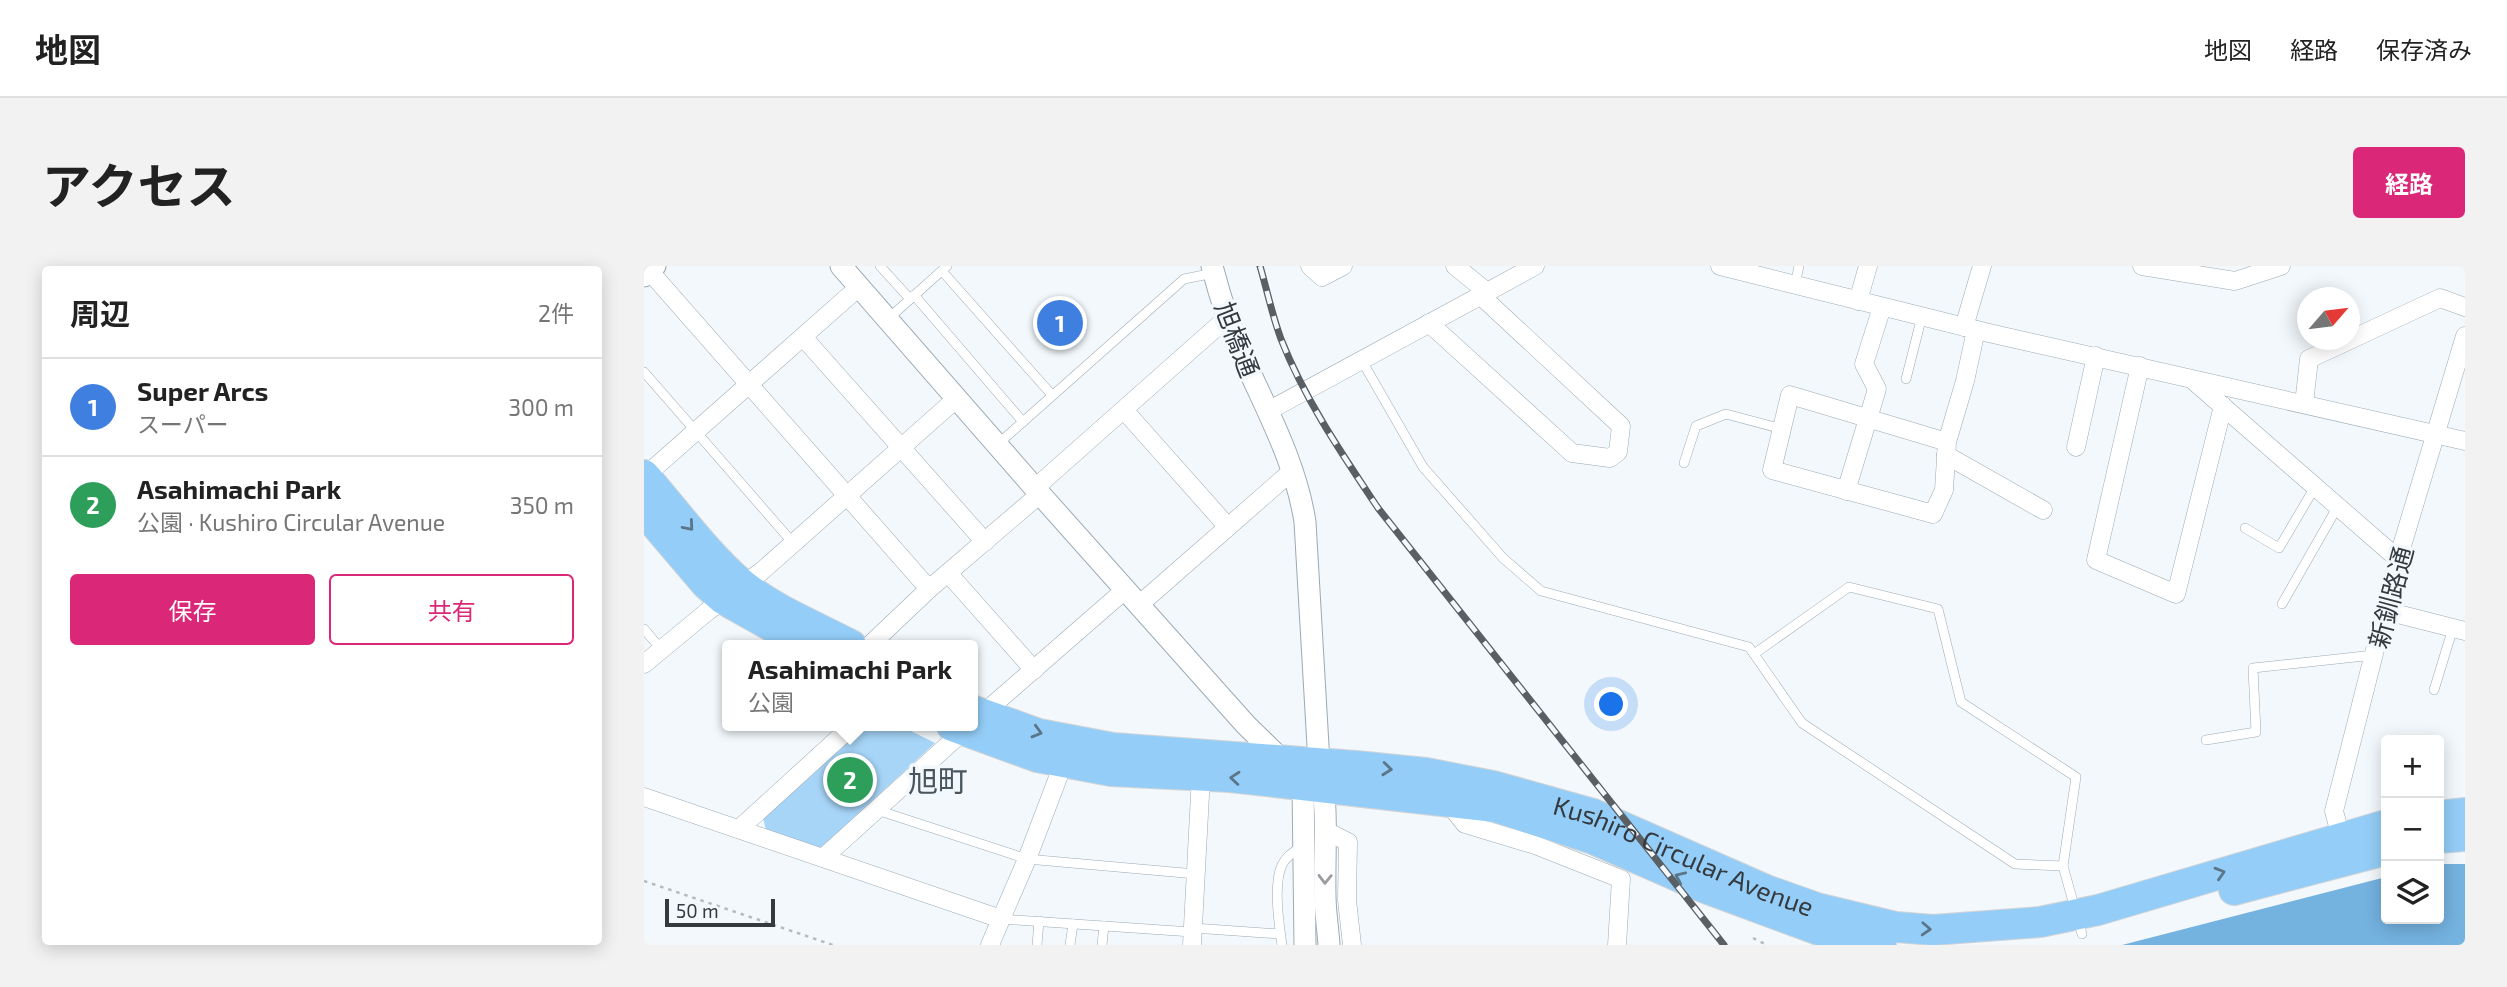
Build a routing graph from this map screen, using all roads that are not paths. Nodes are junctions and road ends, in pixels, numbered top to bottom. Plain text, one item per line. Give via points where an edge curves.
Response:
1 (880, 266) edge
2 (1310, 266) edge
3 (1343, 266) edge
4 (1455, 266) edge
5 (1535, 266) edge
6 (1799, 266) edge
7 (1868, 266) edge
8 (1982, 266) edge
9 (2142, 266) edge
10 (2281, 266) edge
11 (1733, 268) edge
12 (944, 269) edge
13 (648, 270) edge
14 (1213, 270) edge
15 (851, 275) edge
16 (1794, 285) junction
17 (1483, 293) junction
18 (912, 297) junction
19 (1858, 301) junction
20 (1882, 307) junction
21 (2465, 307) edge
22 (1922, 316) junction
23 (1228, 317) junction
24 (887, 320) junction
25 (1429, 323) junction
26 (1970, 328) junction
27 (2465, 336) edge
28 (803, 337) junction
29 (2096, 356) junction
30 (1362, 361) junction
31 (2140, 366) junction
32 (644, 372) edge
33 (1906, 379) dead end
34 (2193, 380) junction
35 (748, 386) junction
36 (1052, 395) junction
37 (956, 399) junction
38 (2304, 404) junction
39 (2224, 407) junction
40 (1124, 410) junction
41 (1268, 411) junction
42 (1867, 418) junction
43 (1023, 422) junction
44 (1782, 429) junction
45 (696, 431) junction
46 (2437, 435) junction
47 (2465, 441) edge
48 (997, 445) junction
49 (2076, 447) dead end
50 (900, 448) junction
51 (1947, 449) junction
52 (1684, 463) dead end
53 (1292, 471) junction
54 (644, 476) edge
55 (2315, 487) junction
56 (1037, 491) junction
57 (1846, 491) junction
58 (846, 496) junction
59 (2338, 506) junction
60 (2043, 510) dead end
61 (644, 511) edge
62 (1228, 527) junction
63 (2245, 528) dead end
64 (985, 542) junction
65 (793, 543) junction
66 (2398, 559) junction
67 (948, 573) junction
68 (929, 589) junction
69 (733, 592) junction
70 (1133, 596) junction
71 (2282, 604) dead end
72 (2386, 611) junction
73 (644, 629) edge
74 (2459, 629) edge
75 (797, 640) edge
76 (842, 640) edge
77 (875, 640) edge
78 (661, 649) junction
79 (1754, 654) junction
80 (2374, 655) junction
81 (644, 664) edge
82 (1034, 670) junction
83 (2434, 690) dead end
84 (978, 714) edge
85 (978, 724) edge
86 (847, 731) edge
87 (958, 731) edge
88 (2206, 740) dead end
89 (1068, 752) junction
90 (1307, 774) junction
91 (1201, 776) junction
92 (644, 797) edge
93 (1445, 800) junction
94 (876, 809) junction
95 (2465, 813) edge
96 (2444, 815) edge
97 (2381, 828) edge
98 (739, 829) junction
99 (1326, 831) junction
100 (2465, 836) edge
101 (2444, 838) edge
102 (1302, 846) junction
103 (2344, 849) junction
104 (2381, 850) edge
105 (822, 858) junction
106 (1027, 859) junction
107 (2063, 866) junction
108 (1196, 874) junction
109 (1001, 919) junction
110 (1039, 921) junction
111 (1073, 924) junction
112 (2079, 924) junction
113 (1104, 926) junction
114 (1280, 934) junction
115 (1192, 935) edge
116 (990, 945) edge
117 (1037, 945) edge
118 (1070, 945) edge
119 (1102, 945) edge
120 (1282, 945) edge
121 (1305, 945) edge
122 (1329, 945) edge
123 (1352, 945) edge
124 (1617, 945) edge
125 (1881, 945) edge
126 (2022, 945) edge

1 - 18 lane
2 - 3 street via 1322,277
4 - 17 street
5 - 17 street
6 - 16 lane
7 - 19 street
8 - 26 street
9 - 10 street via 2235,281
11 - 16 street
12 - 18 lane
12 - 36 lane
13 - 35 street
14 - 23 street, 旭橋通
14 - 36 lane via 1184,279
15 - 24 street
15 - 28 street
16 - 19 street
17 - 25 street
17 - 25 street via 1622,426 1618,452 1610,458 1572,453
18 - 24 lane
18 - 43 lane
19 - 20 street
20 - 22 street
20 - 42 street via 1864,365 1877,389
21 - 38 street via 2440,298 2309,359
22 - 26 street
22 - 33 lane
23 - 40 street
23 - 41 street, 旭橋通
24 - 37 street
25 - 30 street
26 - 29 street
26 - 51 street via 1965,381
27 - 46 street, 新釧路通
28 - 35 street
28 - 50 street
29 - 31 street
29 - 49 street
30 - 41 street
30 - 79 lane via 1423,467 1503,558 1541,591 1749,647
31 - 34 street
31 - 39 street via 2096,560 2176,594
32 - 45 lane
34 - 38 street
34 - 39 street
35 - 45 street
35 - 58 street
36 - 43 lane
37 - 48 street
37 - 50 street
38 - 46 street
39 - 55 street
40 - 56 street
40 - 62 street
41 - 53 street, 旭橋通
42 - 44 street via 1790,395
42 - 51 street
42 - 57 street
43 - 48 lane
44 - 52 lane via 1726,414 1696,426
44 - 57 street via 1772,470
45 - 54 street
45 - 65 lane
46 - 47 street
46 - 66 street, 新釧路通
48 - 56 street
50 - 58 street
50 - 64 street
51 - 57 street via 1944,490 1933,514
51 - 60 street
53 - 62 street
53 - 90 street, 旭橋通 via 1305,522
54 -> 69 highway via 726,569
55 - 59 street
55 - 63 lane via 2279,548
56 - 64 street
56 - 70 street
58 - 65 street
58 - 68 street
59 - 66 street
59 - 71 lane
61 - 69 highway via 706,584
62 - 70 street
64 - 67 street
65 - 69 street
66 - 72 street, 新釧路通
67 - 68 street
67 - 82 street
68 - 77 street
69 - 75 highway
69 - 76 highway via 771,602
69 - 78 street
70 - 82 street
70 - 90 street via 1246,725
72 - 74 street
72 - 80 street, 新釧路通
73 - 78 lane
74 - 83 lane
78 - 81 street
79 - 107 lane via 1802,723 2015,864
79 - 107 lane via 1849,587 1938,608 1961,702 2076,777
80 - 88 lane via 2253,668 2256,732
80 - 103 street, 新釧路通 via 2334,811
82 - 84 street
85 - 89 highway, Kushiro Circular Avenue via 1040,734
86 - 98 street
87 - 94 street
89 - 90 highway, Kushiro Circular Avenue via 1113,748
89 - 91 highway, Kushiro Circular Avenue via 1111,771
89 - 106 street
90 -> 91 highway, Kushiro Circular Avenue
90 - 93 highway, Kushiro Circular Avenue
90 - 99 street
90 - 102 street
90 -> 112 highway, Kushiro Circular Avenue via 1426,773 1493,786 1593,814 1817,908 1896,927 1933,930 2040,922
91 - 108 street
92 - 98 street
93 - 124 street via 1465,824 1621,879
125 -> 93 highway, Kushiro Circular Avenue via 1835,936 1546,822 1495,807
94 - 105 street
94 - 106 lane
95 - 96 highway
97 - 103 highway, Kushiro Circular Avenue
98 - 105 street
99 -> 122 street
99 - 123 street via 1348,842
100 - 101 highway
102 - 114 lane via 1287,856 1278,881
102 - 121 street
103 - 104 highway, Kushiro Circular Avenue
103 - 112 highway, Kushiro Circular Avenue
105 - 109 street
106 - 108 lane
106 - 109 street
107 - 112 lane
108 - 115 street
109 - 110 lane
109 - 116 street
110 - 111 lane
110 - 117 lane
111 - 113 lane
111 - 118 lane
112 - 126 highway, Kushiro Circular Avenue
113 - 115 lane
113 - 119 lane
114 - 115 lane
114 - 120 lane

